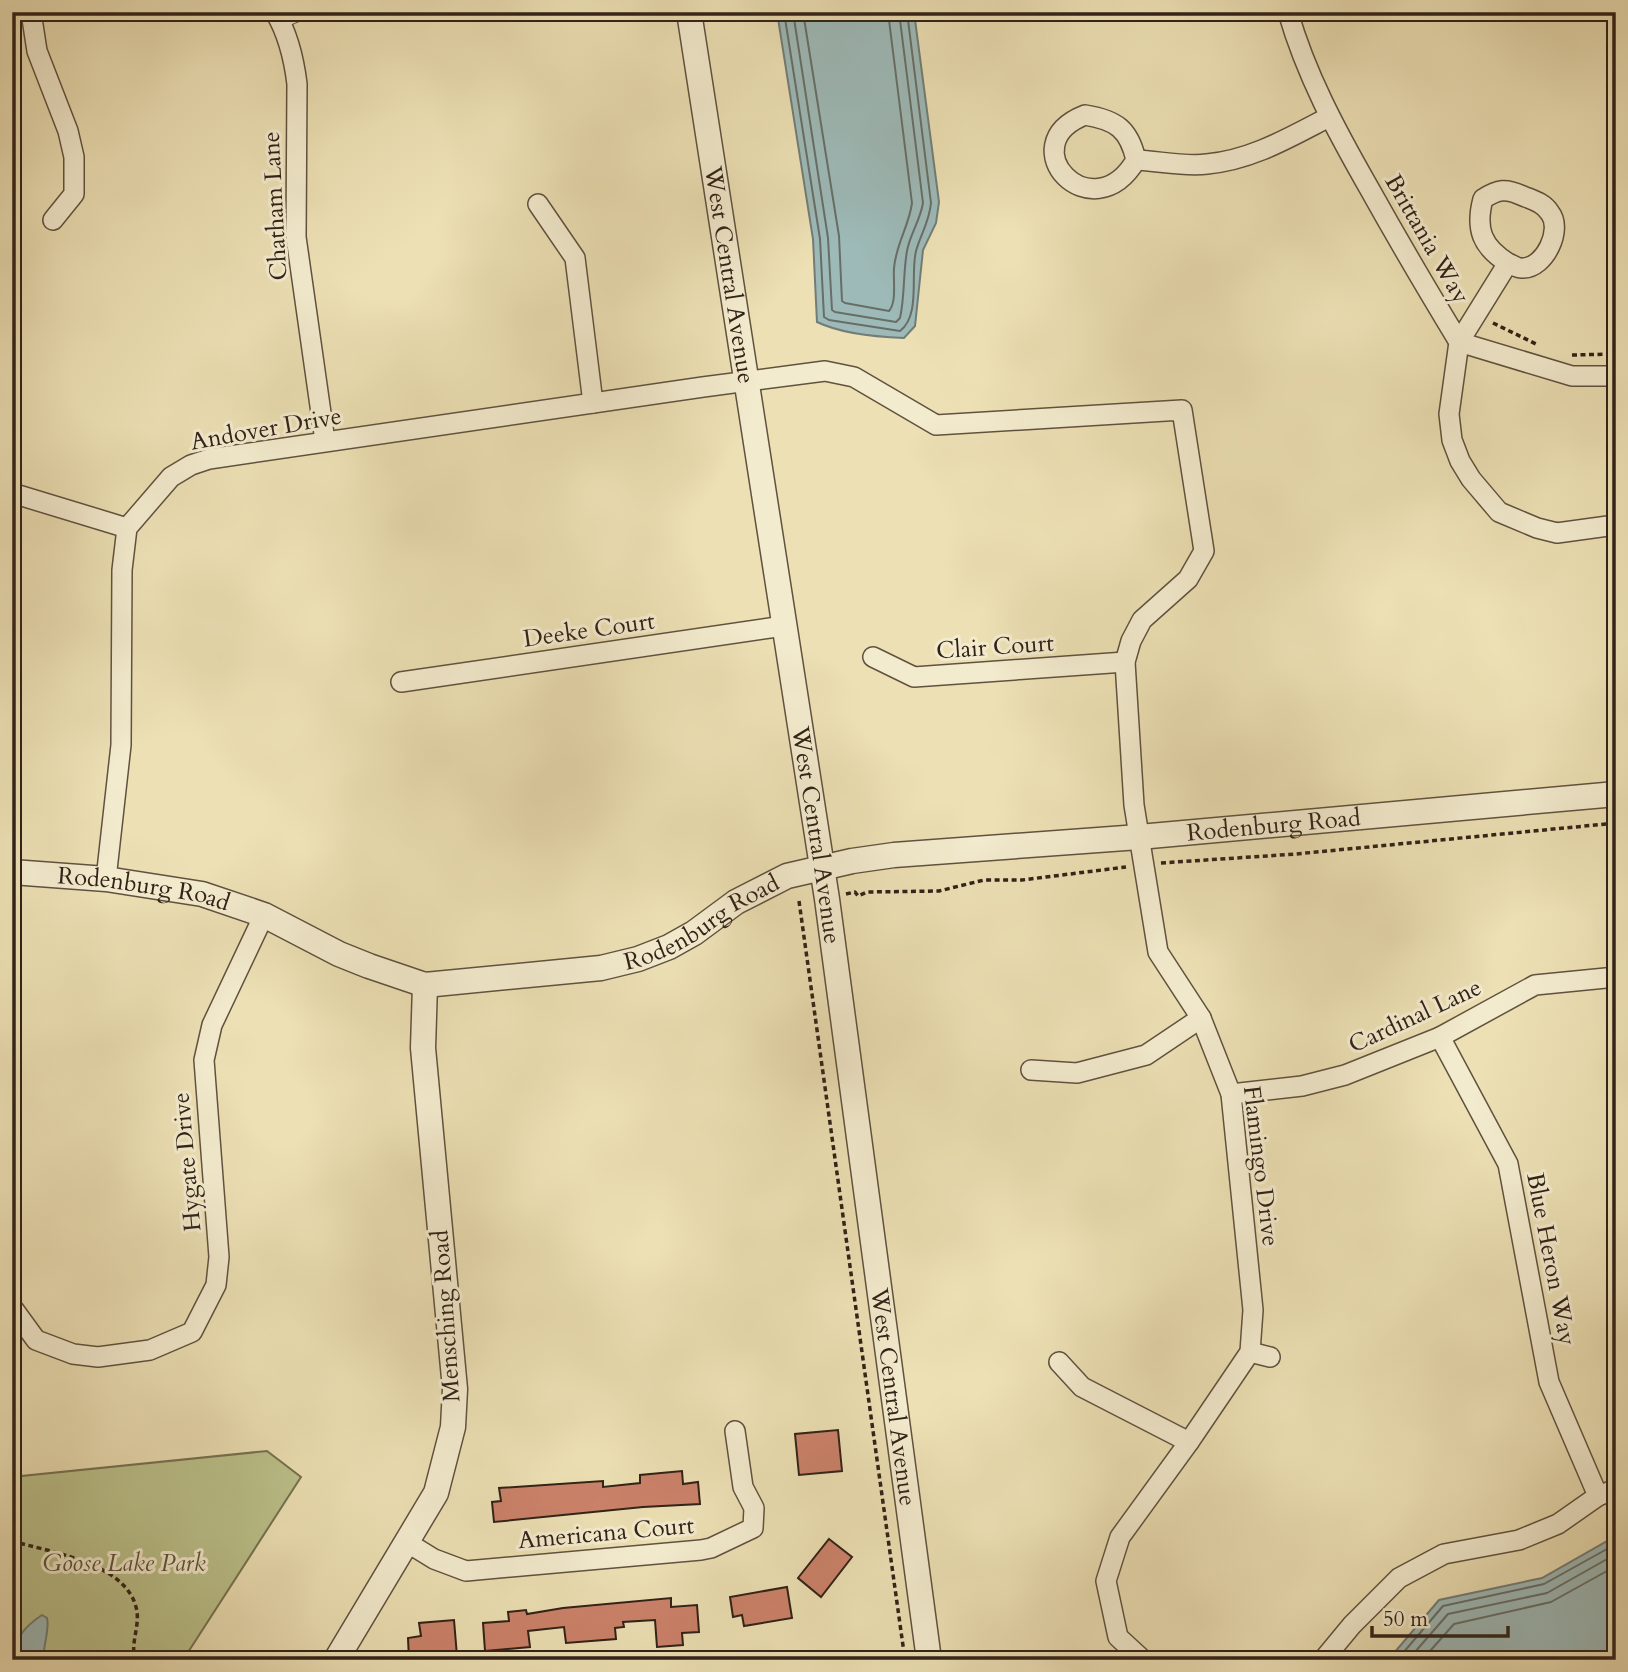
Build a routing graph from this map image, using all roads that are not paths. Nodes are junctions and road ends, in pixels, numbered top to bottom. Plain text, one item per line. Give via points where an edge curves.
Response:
1 (31, 12) edge
2 (308, 12) edge
3 (689, 12) edge
4 (1288, 12) edge
5 (278, 18) edge
6 (1329, 117) junction
7 (1136, 160) dead end
8 (538, 204) dead end
9 (53, 220) dead end
10 (1508, 263) dead end
11 (1459, 342) junction
12 (1616, 376) edge
13 (747, 382) junction
14 (593, 403) junction
15 (325, 442) junction
16 (12, 493) edge
17 (1608, 526) dead end
18 (127, 528) junction
19 (784, 626) junction
20 (873, 657) dead end
21 (1125, 662) junction
22 (401, 682) dead end
23 (1616, 794) edge
24 (1139, 837) junction
25 (821, 867) junction
26 (12, 872) edge
27 (106, 879) junction
28 (264, 915) junction
29 (1616, 977) edge
30 (425, 985) junction
31 (1201, 1018) junction
32 (1440, 1037) junction
33 (1031, 1070) dead end
34 (1231, 1094) junction
35 (12, 1307) edge
36 (1251, 1352) junction
37 (1270, 1357) dead end
38 (1059, 1362) dead end
39 (735, 1430) dead end
40 (1189, 1442) junction
41 (1607, 1492) edge
42 (408, 1543) junction
43 (336, 1660) edge
44 (929, 1660) edge
45 (1143, 1660) edge
46 (1323, 1660) edge

1 - 9 street via 37,51 74,157 74,194
2 - 5 lane
3 - 13 street, West Central Avenue
4 - 6 street, Brittania Way
5 - 15 street, Chatham Lane via 294,60 296,237
6 - 7 street via 1245,157 1206,165
6 - 11 street, Brittania Way
8 - 14 street via 575,258
10 - 11 street
11 - 12 street, Brittania Way via 1572,376
11 - 17 street via 1450,426 1460,461 1471,479 1499,512 1537,528 1557,533
13 - 14 street, Andover Drive
13 - 19 street, West Central Avenue
13 - 21 street, Andover Drive via 825,372 845,374 936,425 1182,410 1205,551 1188,579 1142,620
14 - 15 street, Andover Drive
15 - 18 street, Andover Drive via 191,465 171,477
16 - 18 street
18 - 27 street via 122,570 121,745
19 - 22 street, Deeke Court
19 - 25 street, West Central Avenue
20 - 21 street, Clair Court via 914,677
21 - 24 street, Flamingo Drive
23 - 24 street, Rodenburg Road
24 - 25 street, Rodenburg Road via 894,855
24 - 31 street, Flamingo Drive via 1157,952
25 - 30 street, Rodenburg Road via 787,876 736,902 669,947 638,959 601,968
25 - 44 street, West Central Avenue
26 - 27 street, Rodenburg Road
27 - 28 street, Rodenburg Road via 202,894
28 - 30 street, Rodenburg Road via 340,954
28 - 35 street, Hygate Drive via 212,1025 204,1060 219,1257 216,1285 192,1332 150,1350 98,1357 73,1354 36,1340
29 - 32 street, Cardinal Lane via 1535,985
30 - 42 street, Mensching Road via 423,1048 455,1389 453,1427 436,1493
31 - 33 street via 1146,1055 1077,1073
31 - 34 street, Flamingo Drive
32 - 34 street, Cardinal Lane via 1345,1075 1302,1086
32 - 41 street, Blue Heron Way via 1507,1164 1549,1382
34 - 36 street, Flamingo Drive via 1253,1310
36 - 37 street
36 - 40 street
38 - 40 street via 1082,1387
39 - 42 street, Americana Court via 743,1486 754,1508 753,1528 711,1548 466,1571
40 - 45 street via 1120,1536 1106,1581 1118,1637
41 - 46 street via 1549,1528 1519,1540 1444,1554 1399,1578
42 - 43 street, Mensching Road

